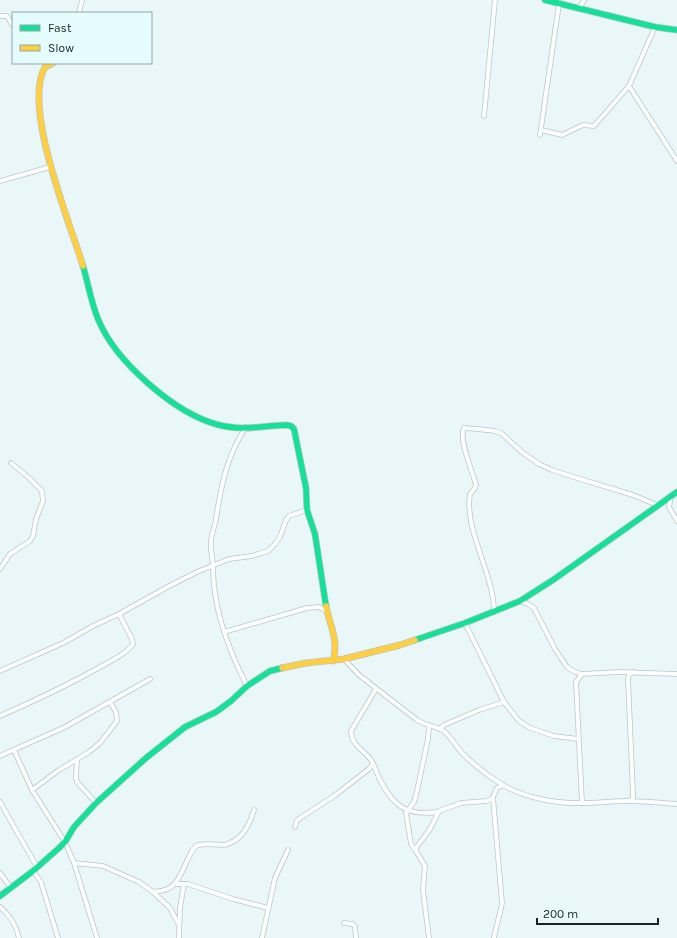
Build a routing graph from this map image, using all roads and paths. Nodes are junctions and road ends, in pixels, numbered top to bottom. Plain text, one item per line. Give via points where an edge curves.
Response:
1 (82, 0) edge
2 (495, 0) edge
3 (545, 0) edge
4 (584, 0) edge
5 (559, 4) junction
6 (579, 9) junction
7 (78, 12) edge
8 (0, 16) edge
9 (12, 24) edge
10 (655, 27) junction
11 (677, 30) edge
12 (51, 64) edge
13 (629, 86) junction
14 (484, 116) dead end
15 (677, 161) edge
16 (50, 167) junction
17 (0, 181) edge
18 (247, 427) junction
19 (11, 463) dead end
20 (677, 492) edge
21 (671, 495) junction
22 (658, 504) junction
23 (669, 507) junction
24 (308, 510) junction
25 (677, 521) edge
26 (213, 566) junction
27 (0, 569) edge
28 (520, 601) junction
29 (327, 611) junction
30 (494, 612) junction
31 (119, 614) junction
32 (465, 623) junction
33 (224, 632) junction
34 (344, 658) junction
35 (333, 660) junction
36 (0, 671) edge
37 (633, 672) junction
38 (582, 674) junction
39 (677, 674) edge
40 (150, 679) dead end
41 (247, 686) junction
42 (376, 689) junction
43 (110, 702) junction
44 (504, 702) junction
45 (0, 716) edge
46 (429, 726) junction
47 (440, 729) junction
48 (578, 739) junction
49 (14, 750) junction
50 (0, 756) edge
51 (77, 760) junction
52 (373, 764) junction
53 (504, 785) junction
54 (32, 790) junction
55 (493, 798) junction
56 (629, 801) junction
57 (0, 802) edge
58 (96, 803) junction
59 (582, 803) junction
60 (677, 804) edge
61 (254, 810) dead end
62 (408, 810) junction
63 (438, 812) junction
64 (295, 827) dead end
65 (65, 842) junction
66 (288, 850) dead end
67 (416, 851) junction
68 (74, 863) junction
69 (35, 869) junction
70 (0, 873) edge
71 (175, 884) junction
72 (184, 884) junction
73 (11, 888) junction
74 (153, 892) junction
75 (0, 896) edge
76 (0, 907) edge
77 (268, 908) junction
78 (344, 923) dead end
79 (179, 925) junction
80 (20, 938) edge
81 (58, 938) edge
82 (97, 938) edge
83 (179, 938) edge
84 (262, 938) edge
85 (356, 938) edge
86 (429, 938) edge
87 (494, 938) edge

1 - 7 street
2 - 14 street
3 - 5 street
4 - 6 street
5 - 6 street
5 - 13 street via 541,132 562,135 583,125 594,126
6 - 10 street
8 - 9 street via 7,16
10 - 11 street
10 - 13 street
12 - 16 street via 43,70 39,88 41,127
13 - 15 street
16 - 17 street
16 - 18 street via 98,319 114,346 144,378 168,399 187,411 219,425
18 - 24 street via 286,425 294,429
18 - 26 street via 234,447 223,475 211,541
19 - 27 street via 42,491 43,501 30,541 10,554
20 - 21 street
21 - 22 street
21 - 23 street
22 - 23 street
22 - 28 street
22 - 30 street via 546,467 522,453 501,433 464,428 462,435 466,456 476,485 470,494 470,517 492,593
23 - 25 street
24 - 26 street via 289,516 280,537 270,549 258,555 229,559
24 - 29 street via 315,534
26 - 31 street via 171,585
26 - 33 street via 213,580
28 - 30 street
28 - 38 street via 534,608 567,667
29 - 33 street via 319,607 307,608
29 - 35 street via 336,646
30 - 32 street
31 - 36 street via 48,651
31 - 45 street via 132,639 131,647 81,677
32 - 34 street via 400,644
32 - 44 street
33 - 41 street via 235,663
34 - 35 street
34 - 42 street
35 - 41 street via 270,671
37 - 38 street
37 - 39 street
37 - 56 street via 628,679 633,794
38 - 48 street via 576,682
40 - 43 street
41 - 58 street via 216,712 185,726
42 - 46 street
42 - 52 street via 350,733 354,743
43 - 49 street via 65,727
43 - 51 street via 118,716 114,725 100,743
44 - 47 street via 479,710
44 - 48 street via 519,721 530,728 554,736
46 - 47 street
46 - 62 street via 417,791
47 - 53 street via 474,764
48 - 59 street
49 - 50 street
49 - 54 street
51 - 54 street
51 - 58 street via 77,782
52 - 62 street via 392,800
52 - 64 street via 334,796 297,820
53 - 55 street via 498,788
53 - 59 street via 537,797
54 - 65 street
55 - 63 street via 461,803
55 - 87 street via 502,894
56 - 59 street
56 - 60 street
57 - 69 street
58 - 65 street via 74,827
61 - 71 street via 247,828 235,840 224,845 202,844 194,848
62 - 63 street
62 - 67 street via 406,813 411,844
63 - 67 street
65 - 68 street
65 - 69 street
66 - 77 street via 275,878
67 - 86 street via 425,866 423,890
68 - 74 street via 103,866 139,882
68 - 82 street
69 - 73 street
69 - 81 street
70 - 73 street
71 - 72 street
71 - 74 street via 166,890
72 - 77 street
72 - 79 street
73 - 75 street
74 - 79 street via 170,908
76 - 80 street via 10,916
77 - 84 street
78 - 85 street via 353,924
79 - 83 street

